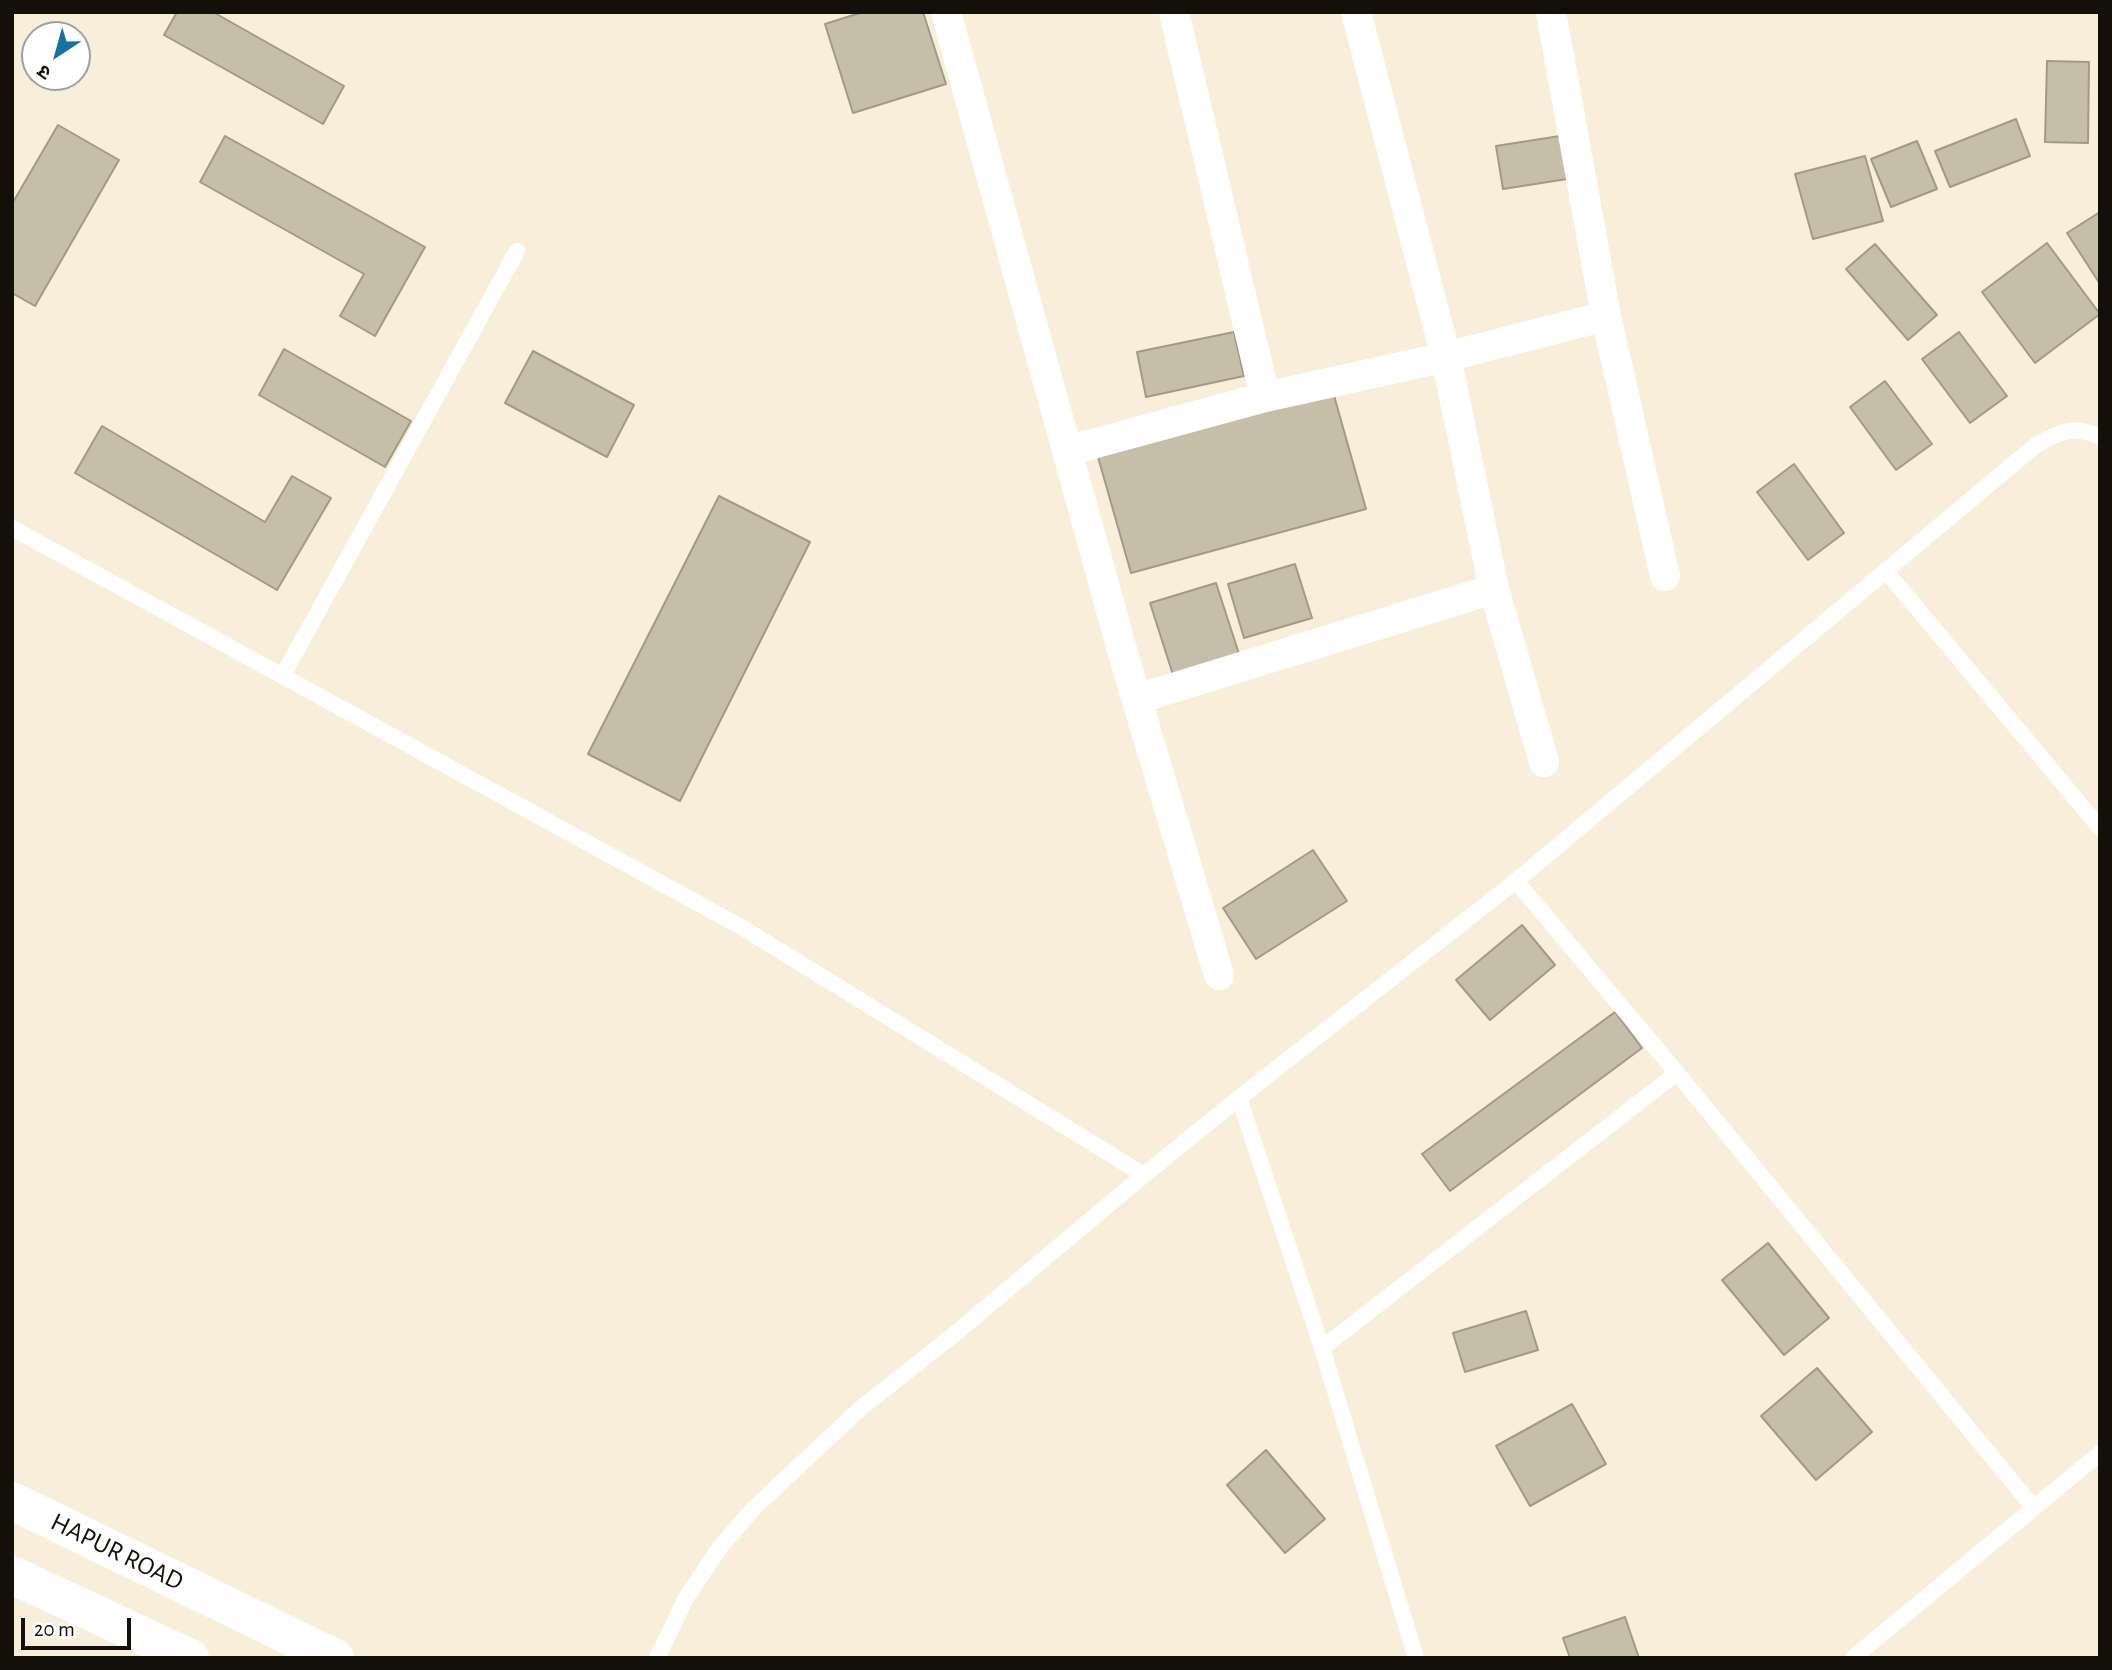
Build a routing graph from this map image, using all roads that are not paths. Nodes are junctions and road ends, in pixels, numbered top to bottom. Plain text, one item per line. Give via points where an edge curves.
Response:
1 (946, 12) edge
2 (1174, 12) edge
3 (1356, 12) edge
4 (1551, 12) edge
5 (517, 251) dead end
6 (1606, 316) junction
7 (1446, 357) junction
8 (1265, 397) junction
9 (2100, 437) edge
10 (1067, 451) junction
11 (12, 528) edge
12 (1886, 571) junction
13 (1665, 576) dead end
14 (1494, 589) junction
15 (282, 675) junction
16 (1137, 699) junction
17 (1544, 762) dead end
18 (2100, 828) edge
19 (1516, 881) junction
20 (1219, 975) dead end
21 (1677, 1073) junction
22 (1239, 1098) junction
23 (1144, 1175) junction
24 (1322, 1348) junction
25 (2100, 1452) edge
26 (12, 1501) edge
27 (2033, 1507) junction
28 (12, 1575) edge
29 (190, 1658) edge
30 (335, 1658) edge
31 (657, 1658) edge
32 (1416, 1658) edge
33 (1853, 1658) edge

1 - 10 street
2 - 8 street
3 - 7 street
4 - 6 street
5 - 15 lane
6 - 7 street
6 - 13 street
7 - 8 street
7 - 14 street
8 - 10 street
9 - 12 lane via 2085,430 2060,431 2036,446
10 - 16 street
11 - 15 lane
12 - 18 lane
12 - 19 lane
14 - 16 street
14 - 17 street
15 - 23 lane via 743,928
16 - 20 street
19 - 21 lane
19 - 22 lane
21 - 24 lane
21 - 27 lane
22 - 23 lane
22 - 24 lane
23 - 31 lane via 861,1408 754,1508 693,1588
24 - 32 lane
25 - 27 lane
26 - 30 main road, HAPUR ROAD
27 - 33 lane
28 - 29 main road

